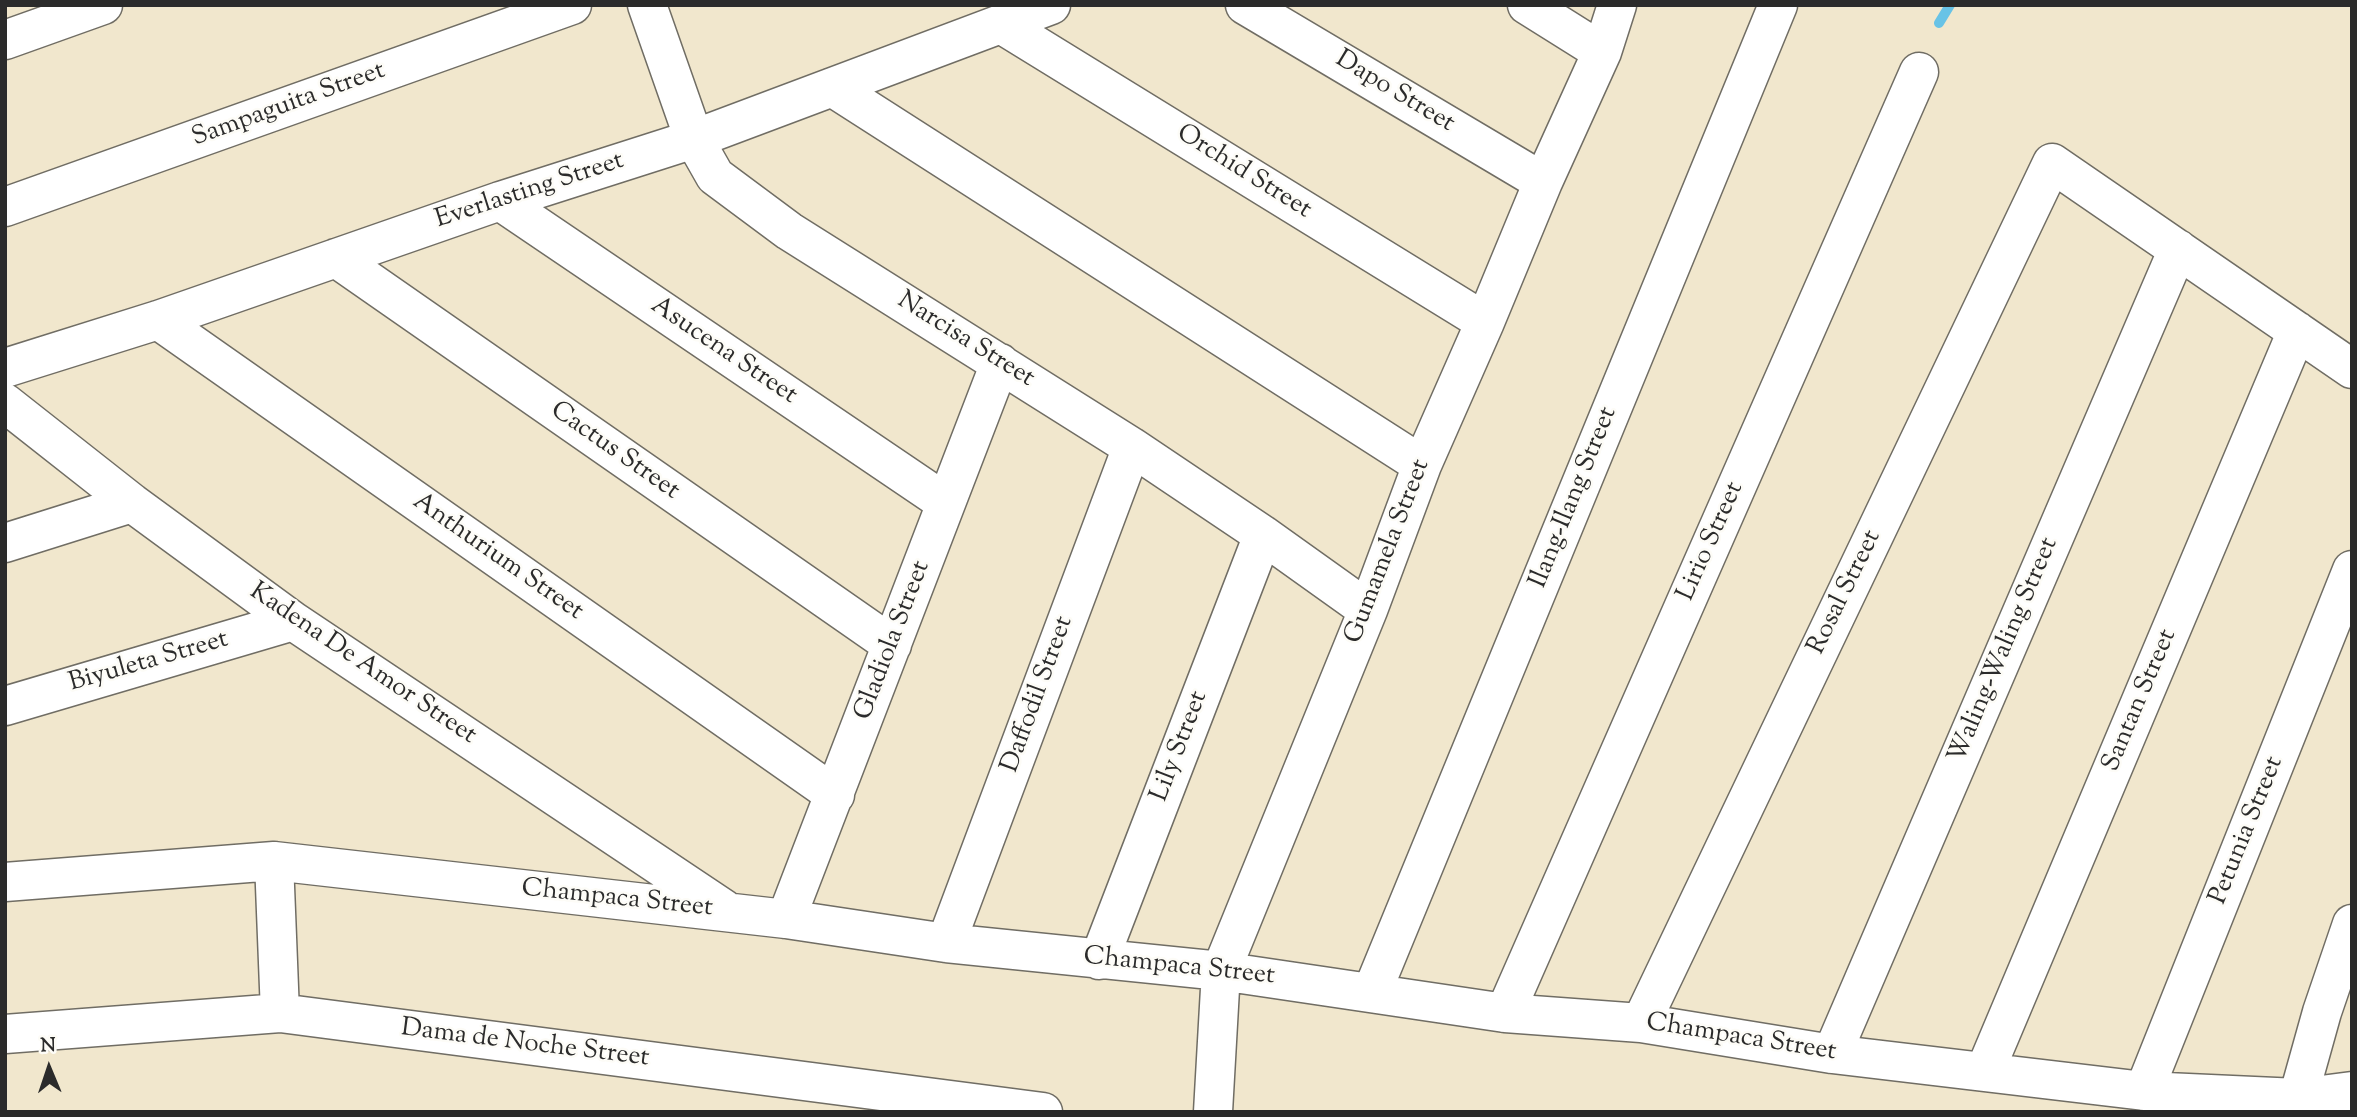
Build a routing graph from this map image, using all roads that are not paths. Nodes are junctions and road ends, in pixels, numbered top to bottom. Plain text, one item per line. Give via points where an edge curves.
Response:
1 (103, 5) edge
2 (572, 5) edge
3 (647, 5) edge
4 (1051, 5) edge
5 (1245, 5) edge
6 (1527, 5) edge
7 (1617, 5) edge
8 (1778, 5) edge
9 (1001, 24) junction
10 (5, 40) edge
11 (1602, 52) junction
12 (1919, 72) dead end
13 (832, 87) junction
14 (694, 139) junction
15 (1543, 181) junction
16 (500, 201) junction
17 (5, 208) edge
18 (2178, 249) junction
19 (336, 258) junction
20 (158, 320) junction
21 (1485, 322) junction
22 (2297, 331) junction
23 (1000, 363) junction
24 (5, 368) edge
25 (2352, 369) edge
26 (5, 403) edge
27 (1132, 447) junction
28 (1422, 465) junction
29 (132, 503) junction
30 (946, 503) junction
31 (1263, 535) junction
32 (5, 543) edge
33 (2352, 570) edge
34 (1368, 610) junction
35 (293, 621) junction
36 (892, 645) junction
37 (5, 706) edge
38 (835, 796) junction
39 (274, 862) junction
40 (5, 882) edge
41 (729, 913) junction
42 (786, 919) junction
43 (2350, 933) edge
44 (946, 943) junction
45 (1099, 960) junction
46 (1221, 971) junction
47 (1373, 992) junction
48 (280, 1013) junction
49 (1505, 1013) junction
50 (1641, 1023) junction
51 (5, 1034) edge
52 (1832, 1054) junction
53 (1985, 1071) junction
54 (2144, 1091) junction
55 (2352, 1091) edge
56 (2298, 1105) edge
57 (1043, 1112) edge
58 (1213, 1112) edge

1 - 10 street
2 - 17 street, Sampaguita Street
3 - 14 street, Narcisa Street
4 - 9 street, Everlasting Street
5 - 15 street, Dapo Street
6 - 11 street
7 - 11 street, Gumamela Street
8 - 47 street, Ilang-Ilang Street
9 - 13 street, Everlasting Street
9 - 21 street, Orchid Street
11 - 15 street, Gumamela Street
12 - 49 street, Lirio Street
13 - 14 street, Everlasting Street
13 - 28 street
14 - 16 street, Everlasting Street
14 - 23 street, Narcisa Street via 715,176 789,231
15 - 21 street, Gumamela Street
16 - 19 street, Everlasting Street
16 - 30 street, Asucena Street
18 - 22 street
18 - 50 street, Rosal Street via 2052,163
18 - 52 street, Waling-Waling Street
19 - 20 street, Everlasting Street
19 - 36 street, Cactus Street
20 - 24 street, Everlasting Street
20 - 38 street, Anthurium Street
21 - 28 street, Gumamela Street
22 - 25 street
22 - 53 street, Santan Street
23 - 27 street, Narcisa Street
23 - 30 street, Gladiola Street
26 - 29 street, Kadena De Amor Street
27 - 31 street, Narcisa Street
27 - 44 street, Daffodil Street
28 - 34 street, Gumamela Street
29 - 32 street
29 - 35 street, Kadena De Amor Street
30 - 36 street, Gladiola Street
31 - 34 street, Narcisa Street
31 - 45 street, Lily Street
33 - 54 street, Petunia Street
34 - 46 street, Gumamela Street
35 - 37 street, Biyuleta Street
35 - 41 street, Kadena De Amor Street
36 - 38 street, Gladiola Street
38 - 42 street, Gladiola Street
39 - 40 street, Champaca Street
39 - 41 street, Champaca Street
39 - 48 street
41 - 42 street, Champaca Street
42 - 44 street, Champaca Street
43 - 56 street via 2322,1012
44 - 45 street, Champaca Street
45 - 46 street, Champaca Street
46 - 47 street, Champaca Street
46 - 58 street, Gumamela Street
47 - 49 street, Champaca Street
48 - 51 street, Dama de Noche Street
48 - 57 street, Dama de Noche Street
49 - 50 street, Champaca Street
50 - 52 street, Champaca Street
52 - 53 street, Champaca Street
53 - 54 street, Champaca Street
54 - 56 street, Champaca Street
55 - 56 street, Champaca Street

